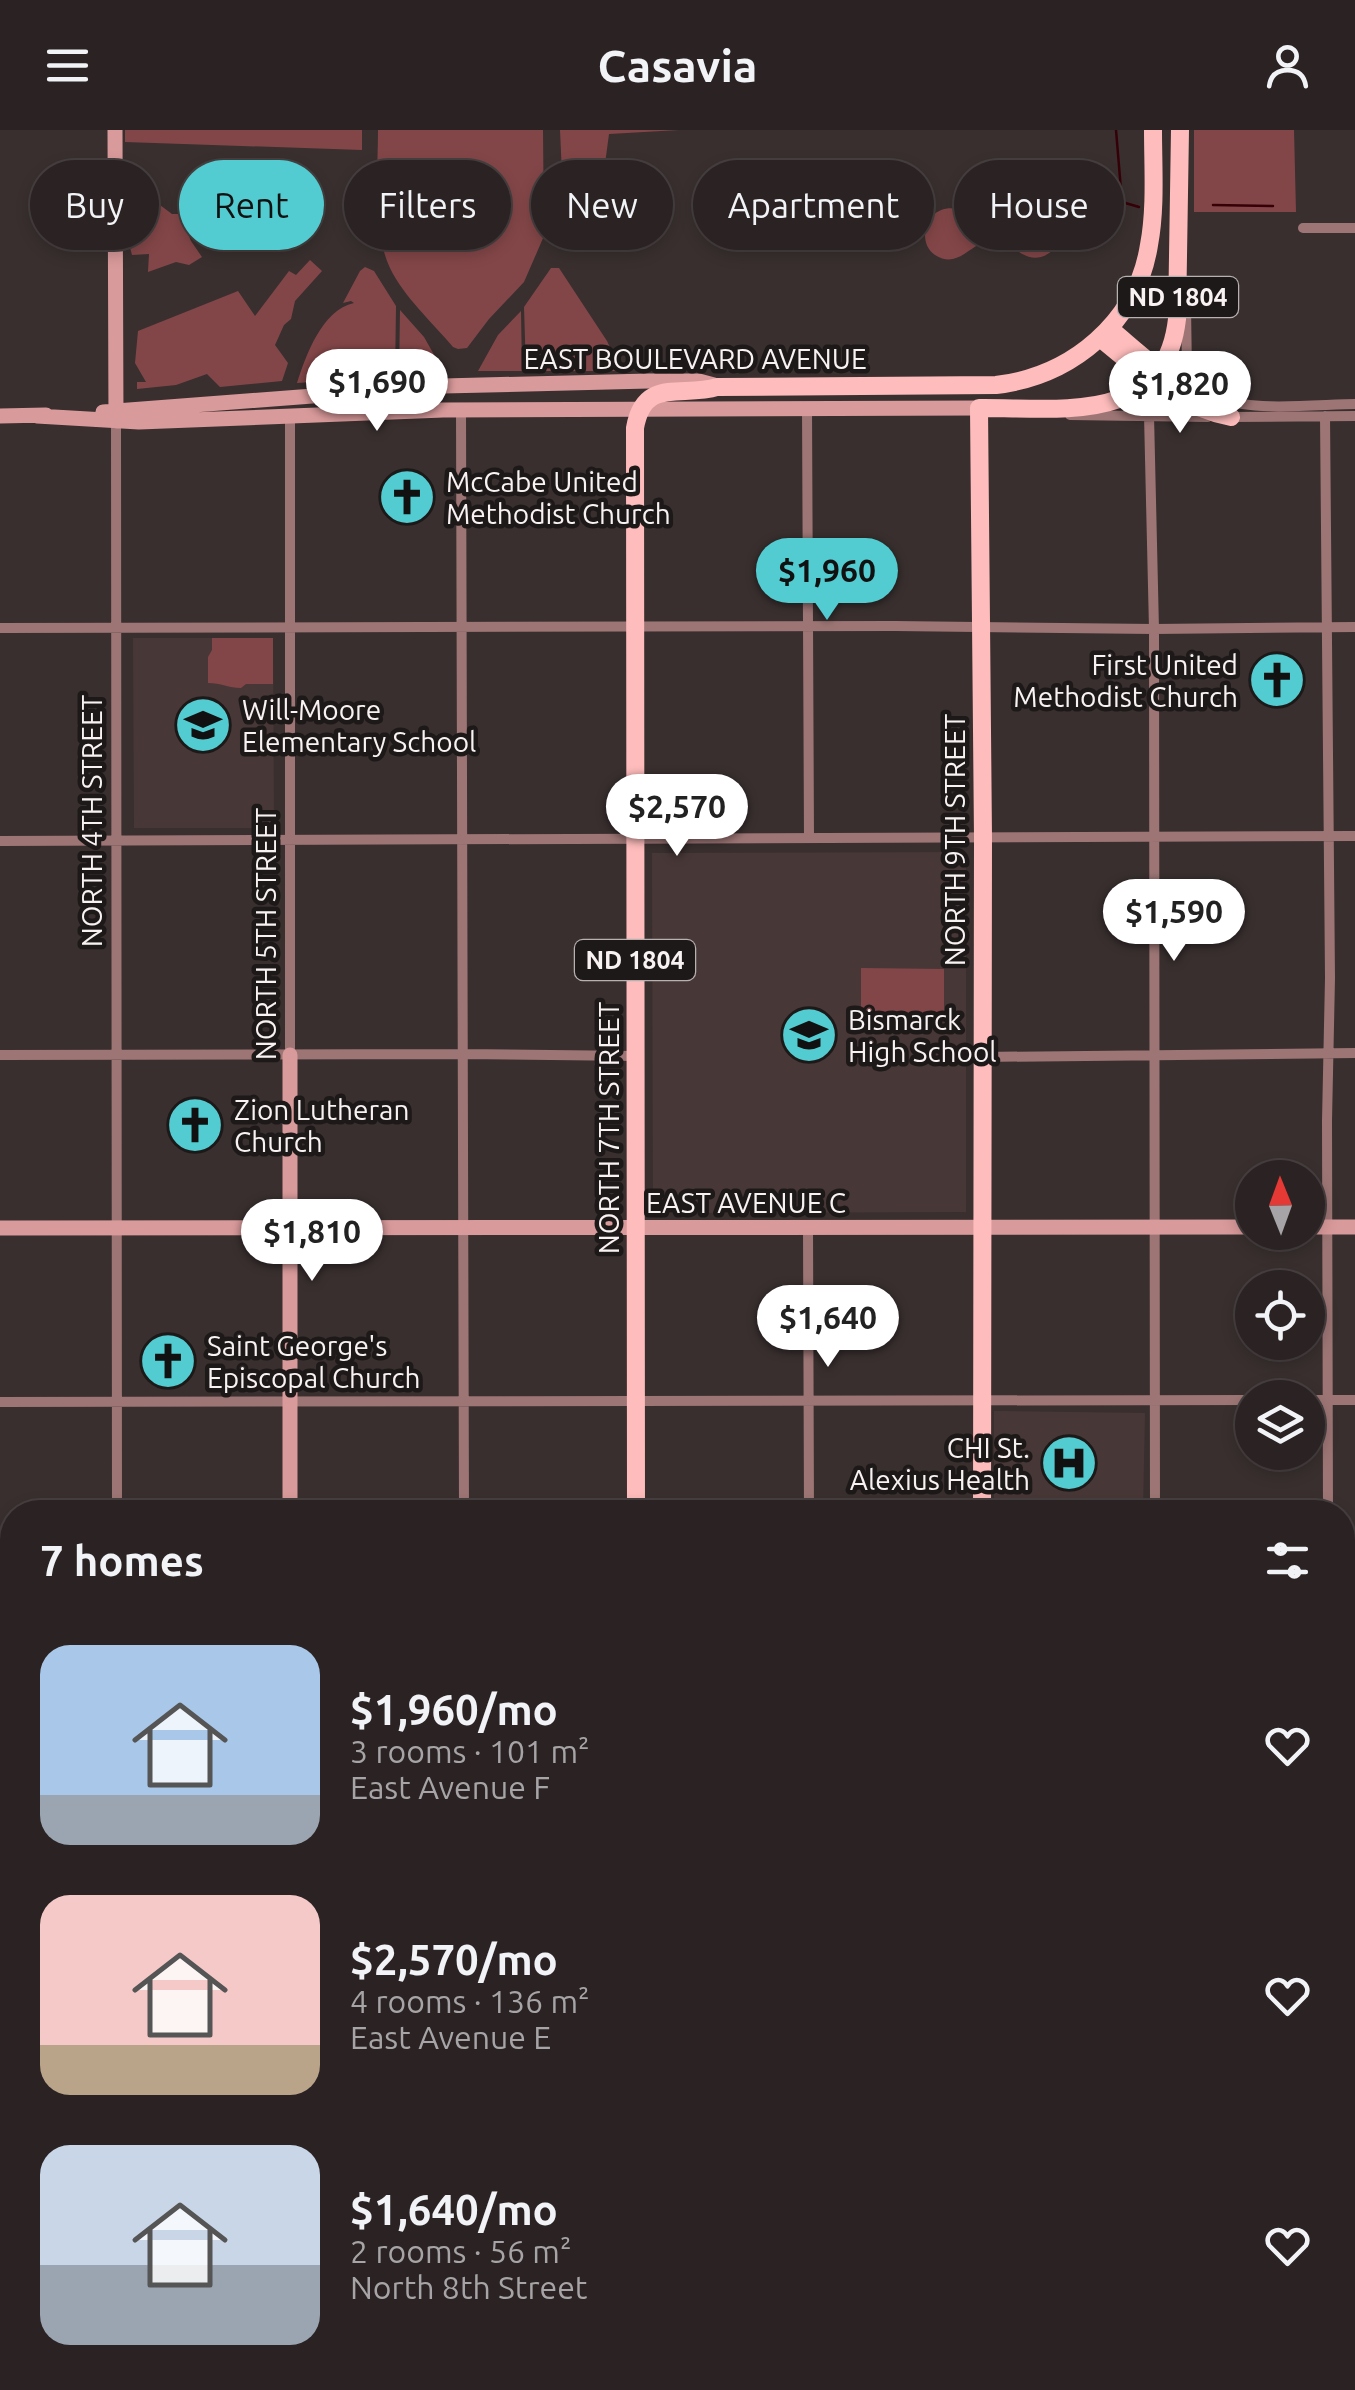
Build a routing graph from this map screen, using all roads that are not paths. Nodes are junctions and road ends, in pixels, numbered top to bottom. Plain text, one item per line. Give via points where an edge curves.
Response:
1 (116, 130) edge
2 (1153, 130) edge
3 (1180, 130) edge
4 (1180, 211) junction
5 (1302, 228) dead end
6 (1355, 228) edge
7 (1105, 333) junction
8 (1156, 374) junction
9 (718, 386) junction
10 (928, 386) junction
11 (1355, 404) edge
12 (640, 408) junction
13 (806, 408) junction
14 (978, 408) junction
15 (1010, 408) junction
16 (461, 410) junction
17 (1231, 410) junction
18 (290, 415) junction
19 (1148, 415) junction
20 (0, 416) edge
21 (116, 416) junction
22 (1325, 416) junction
23 (1355, 416) edge
24 (807, 626) junction
25 (1355, 626) edge
26 (635, 627) junction
27 (980, 627) junction
28 (1326, 627) junction
29 (0, 628) edge
30 (114, 628) junction
31 (290, 628) junction
32 (462, 628) junction
33 (1154, 630) junction
34 (1328, 836) junction
35 (1355, 836) edge
36 (634, 838) junction
37 (809, 838) junction
38 (982, 838) junction
39 (1154, 838) junction
40 (463, 839) junction
41 (290, 840) junction
42 (0, 841) edge
43 (116, 841) junction
44 (1328, 1053) junction
45 (1355, 1053) edge
46 (290, 1054) junction
47 (463, 1054) junction
48 (1155, 1054) junction
49 (0, 1055) edge
50 (116, 1055) junction
51 (636, 1056) junction
52 (981, 1056) junction
53 (982, 1226) junction
54 (462, 1227) junction
55 (1155, 1227) junction
56 (1235, 1227) edge
57 (1327, 1227) junction
58 (1355, 1227) edge
59 (0, 1228) edge
60 (117, 1228) junction
61 (290, 1228) junction
62 (636, 1228) junction
63 (808, 1228) junction
64 (1235, 1400) edge
65 (1328, 1400) junction
66 (1355, 1400) edge
67 (464, 1401) junction
68 (636, 1401) junction
69 (808, 1401) junction
70 (982, 1401) junction
71 (1155, 1401) junction
72 (0, 1402) edge
73 (117, 1402) junction
74 (290, 1402) junction
75 (117, 1500) edge
76 (290, 1500) edge
77 (464, 1500) edge
78 (636, 1500) edge
79 (809, 1500) edge
80 (982, 1500) edge
81 (1155, 1500) edge
82 (1328, 1500) edge

1 - 21 street, NORTH 4TH STREET
2 - 7 main road, ND 1804 via 1148,256 1128,304
3 - 4 main road, ND 1804
4 - 8 main road, ND 1804 via 1177,319
4 - 17 street, EAST BOULEVARD AVENUE via 1187,373
5 - 6 street
7 - 8 main road
7 - 10 main road, EAST BOULEVARD AVENUE / ND 1804 via 1070,361 1030,379
8 - 15 main road, EAST BOULEVARD AVENUE via 1117,402
8 - 17 main road via 1192,405
9 - 10 main road, EAST BOULEVARD AVENUE / ND 1804
9 - 12 main road, ND 1804 via 664,392
9 - 21 street, EAST BOULEVARD AVENUE via 442,386
10 - 14 main road
11 - 17 street, EAST BOULEVARD AVENUE
12 - 13 street, EAST BOULEVARD AVENUE
12 - 16 street, EAST BOULEVARD AVENUE
12 - 26 main road, NORTH 7TH STREET / ND 1804
13 - 14 street, EAST BOULEVARD AVENUE
13 - 24 street
14 - 15 main road, EAST BOULEVARD AVENUE
14 - 27 main road, NORTH 9TH STREET
15 - 19 street, EAST BOULEVARD AVENUE
16 - 18 street, EAST BOULEVARD AVENUE
16 - 32 street
17 - 19 street, EAST BOULEVARD AVENUE
17 - 22 street, EAST BOULEVARD AVENUE
18 - 21 street, EAST BOULEVARD AVENUE via 139,422
18 - 31 street, NORTH 5TH STREET
19 - 33 street
20 - 21 street, EAST BOULEVARD AVENUE
21 - 30 street, NORTH 4TH STREET
22 - 23 street, EAST BOULEVARD AVENUE
22 - 28 street
24 - 26 street
24 - 27 street
24 - 37 street
25 - 28 street
26 - 32 street
26 - 36 main road, NORTH 7TH STREET / ND 1804
27 - 33 street
27 - 38 main road, NORTH 9TH STREET
28 - 33 street
28 - 34 street
29 - 30 street
30 - 31 street
30 - 43 street, NORTH 4TH STREET
31 - 32 street
31 - 41 street, NORTH 5TH STREET
32 - 40 street
33 - 39 street
34 - 35 street
34 - 39 street
34 - 44 street
36 - 37 street
36 - 40 street
36 - 51 main road, NORTH 7TH STREET / ND 1804
37 - 38 street
38 - 39 street
38 - 52 main road, NORTH 9TH STREET
39 - 48 street
40 - 41 street
40 - 47 street
41 - 43 street
41 - 46 street, NORTH 5TH STREET
42 - 43 street
43 - 50 street, NORTH 4TH STREET
44 - 45 street
44 - 48 street
44 - 57 street
46 - 47 street
46 - 50 street
46 - 61 street, NORTH 5TH STREET
47 - 51 street
47 - 54 street
48 - 52 street
48 - 55 street
49 - 50 street
50 - 60 street, NORTH 4TH STREET
51 - 62 main road, NORTH 7TH STREET / ND 1804
52 - 53 main road, NORTH 9TH STREET
53 - 55 street, EAST AVENUE C
53 - 63 street, EAST AVENUE C
53 - 70 main road, NORTH 9TH STREET
54 - 61 street, EAST AVENUE C
54 - 62 street, EAST AVENUE C
54 - 67 street
55 - 56 street, EAST AVENUE C
55 - 71 street
57 - 58 street
57 - 65 street
59 - 60 street, EAST AVENUE C
60 - 61 street, EAST AVENUE C
60 - 73 street, NORTH 4TH STREET
61 - 74 street, NORTH 5TH STREET
62 - 63 street, EAST AVENUE C
62 - 68 main road, NORTH 7TH STREET / ND 1804
63 - 69 street
64 - 71 street
65 - 66 street
65 - 82 street
67 - 68 street
67 - 74 street
67 - 77 street
68 - 69 street
68 - 78 main road, NORTH 7TH STREET / ND 1804
69 - 70 street
69 - 79 street
70 - 71 street
70 - 80 main road, NORTH 9TH STREET
71 - 81 street
72 - 73 street
73 - 74 street
73 - 75 street, NORTH 4TH STREET
74 - 76 street, NORTH 5TH STREET

